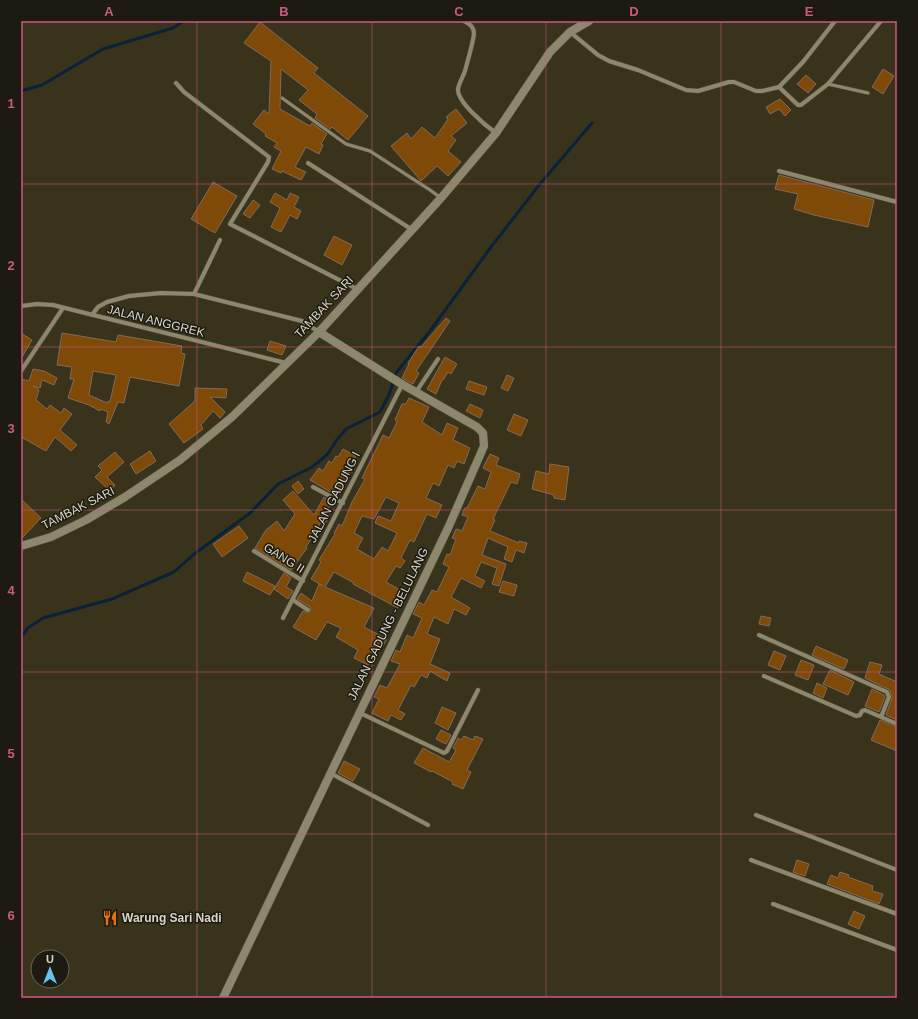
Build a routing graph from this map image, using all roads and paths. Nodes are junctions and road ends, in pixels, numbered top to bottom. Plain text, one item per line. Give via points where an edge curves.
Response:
1 (464, 21) edge
2 (589, 21) edge
3 (835, 21) edge
4 (881, 21) edge
5 (570, 32) junction
6 (176, 83) dead end
7 (828, 84) junction
8 (780, 88) junction
9 (868, 94) dead end
10 (282, 98) dead end
11 (496, 132) junction
12 (308, 163) dead end
13 (779, 171) dead end
14 (440, 198) junction
15 (897, 202) edge
16 (410, 229) junction
17 (220, 240) dead end
18 (357, 289) junction
19 (194, 294) junction
20 (21, 306) edge
21 (63, 308) junction
22 (92, 315) junction
23 (319, 332) junction
24 (438, 358) dead end
25 (286, 363) junction
26 (21, 372) edge
27 (401, 384) junction
28 (416, 392) junction
29 (313, 487) dead end
30 (343, 503) junction
31 (21, 546) edge
32 (254, 551) dead end
33 (303, 581) junction
34 (293, 600) junction
35 (308, 610) dead end
36 (284, 618) dead end
37 (759, 636) dead end
38 (764, 676) dead end
39 (478, 690) dead end
40 (359, 712) junction
41 (881, 716) junction
42 (897, 724) edge
43 (330, 773) junction
44 (756, 815) dead end
45 (428, 826) dead end
46 (751, 860) dead end
47 (897, 870) edge
48 (772, 904) dead end
49 (897, 914) edge
50 (897, 950) edge
51 (222, 998) edge

1 - 11 street via 471,25 474,34 458,93 476,116
2 - 5 street, TAMBAK SARI
3 - 8 street
4 - 7 street
5 - 8 street via 609,61 686,90 698,91 729,82 756,91
5 - 11 street, TAMBAK SARI via 550,52
6 - 18 street via 184,92 269,157 230,224
7 - 8 street via 801,105
7 - 9 lane
10 - 14 lane via 346,144 370,151
11 - 14 street, TAMBAK SARI
12 - 16 street
13 - 15 street
14 - 16 street, TAMBAK SARI
16 - 18 street, TAMBAK SARI
17 - 19 street
18 - 23 street, TAMBAK SARI
19 - 22 street via 161,293 129,296 107,302 98,307
19 - 23 street via 302,321
20 - 21 street, JALAN ANGGREK via 37,304
21 - 22 street, JALAN ANGGREK
21 - 26 street
22 - 25 street, JALAN ANGGREK
23 - 25 street, TAMBAK SARI
23 - 27 street, JALAN GADUNG - BELULANG
24 - 28 street
25 - 31 street, TAMBAK SARI via 207,438 125,498 51,537
27 - 28 street, JALAN GADUNG - BELULANG
27 - 30 street, JALAN GADUNG I
28 - 40 street, JALAN GADUNG - BELULANG via 477,427 483,433 484,446 449,526
29 - 30 street
30 - 33 street, JALAN GADUNG I
32 - 33 street, GANG II
33 - 34 street, JALAN GADUNG I
34 - 35 street
34 - 36 street, JALAN GADUNG I
37 - 41 street via 887,692 889,697
38 - 41 street via 856,716 865,710
39 - 40 street via 444,753
40 - 43 street, JALAN GADUNG - BELULANG
41 - 42 street
43 - 45 street
43 - 51 street, JALAN GADUNG - BELULANG
44 - 47 street
46 - 49 street
48 - 50 street

